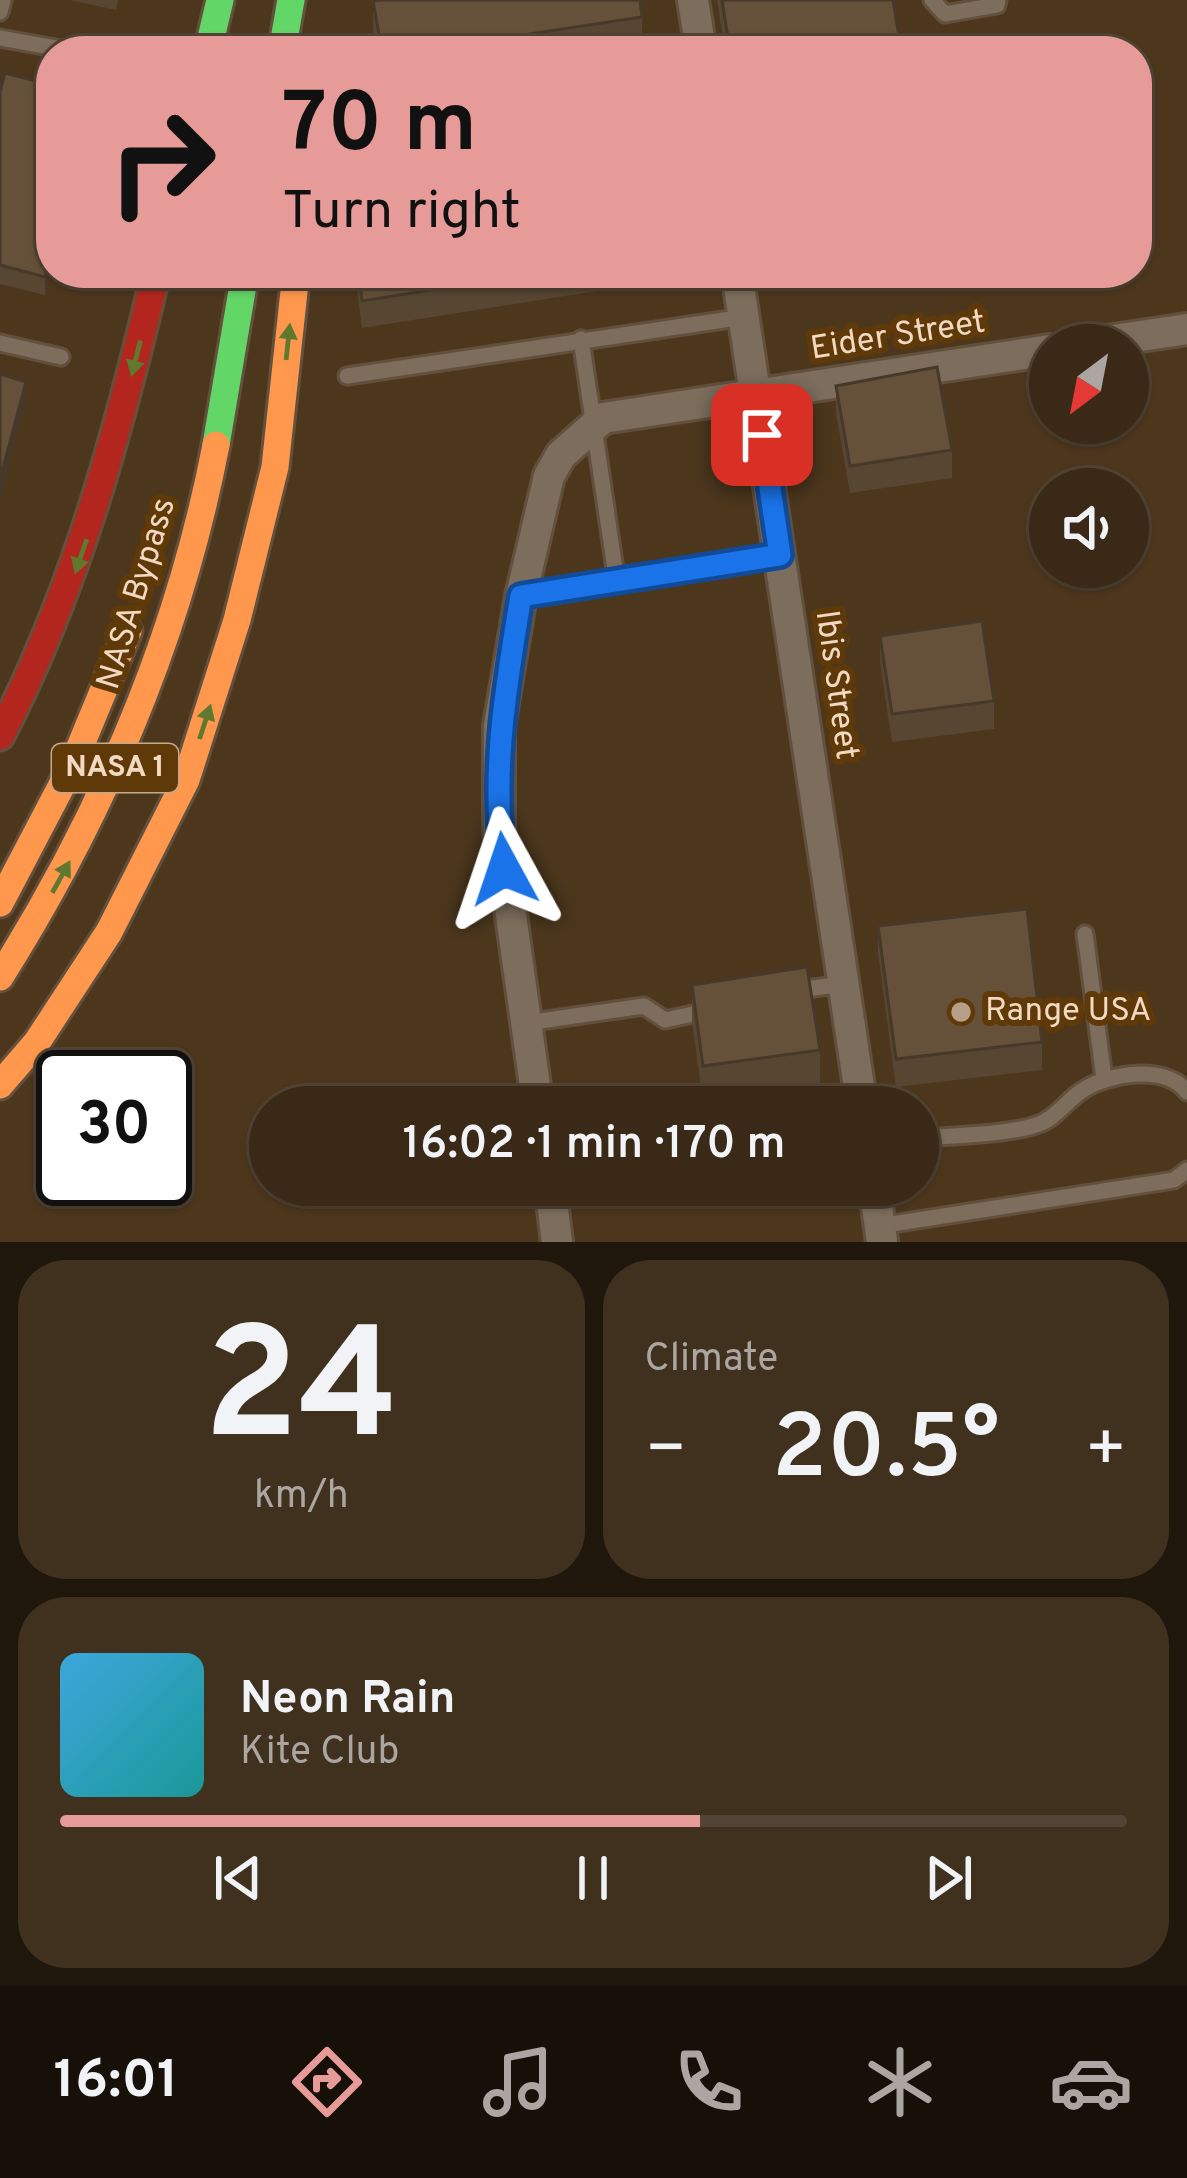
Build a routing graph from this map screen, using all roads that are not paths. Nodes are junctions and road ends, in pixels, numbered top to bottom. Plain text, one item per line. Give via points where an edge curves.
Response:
1 (3, 0) edge
2 (220, 0) edge
3 (291, 0) edge
4 (693, 0) edge
5 (932, 0) edge
6 (998, 0) edge
7 (0, 12) edge
8 (212, 36) edge
9 (285, 36) edge
10 (699, 36) edge
11 (0, 38) edge
12 (36, 44) edge
13 (153, 288) edge
14 (242, 288) edge
15 (294, 288) edge
16 (739, 288) edge
17 (744, 317) junction
18 (1187, 328) edge
19 (1149, 334) edge
20 (581, 339) junction
21 (0, 343) edge
22 (1029, 353) edge
23 (62, 357) dead end
24 (347, 376) dead end
25 (756, 395) junction
26 (594, 425) junction
27 (780, 555) junction
28 (617, 583) junction
29 (139, 596) dead end
30 (521, 596) junction
31 (0, 736) edge
32 (0, 903) edge
33 (1085, 934) dead end
34 (0, 977) edge
35 (843, 984) junction
36 (780, 993) edge
37 (718, 1002) edge
38 (526, 1023) junction
39 (1104, 1078) junction
40 (0, 1085) edge
41 (535, 1086) edge
42 (859, 1086) edge
43 (1187, 1091) edge
44 (939, 1136) edge
45 (1187, 1170) edge
46 (553, 1206) edge
47 (881, 1234) edge
48 (557, 1242) edge

1 - 7 lane
2 - 8 highway
3 - 9 highway
4 - 10 street
5 - 6 lane via 945,14
11 - 12 lane
13 -> 31 highway via 95,515 51,636
34 -> 14 highway, NASA Bypass / NASA 1 via 119,760 169,631 208,487
40 -> 15 highway via 109,932 186,780 274,467
16 - 17 street, Ibis Street
17 - 20 lane
17 - 25 street, Ibis Street
18 - 19 street
20 - 24 lane
20 - 26 lane
21 - 23 lane
22 - 25 street, Eider Street
25 - 26 street, Eider Street
25 - 27 street, Ibis Street
26 - 28 lane
26 - 30 street via 549,476
27 - 28 lane
27 - 35 street, Ibis Street
28 - 30 lane
29 - 32 highway, NASA Bypass / NASA 1 via 83,743
30 - 38 street via 499,726 499,830
33 - 39 lane
35 - 36 lane
35 - 42 street, Ibis Street
37 - 38 lane via 703,1014 665,1020 644,1006
38 - 41 street
39 - 43 lane via 1169,1078
39 - 44 lane via 1042,1124
45 - 47 lane via 1174,1180
46 - 48 street

